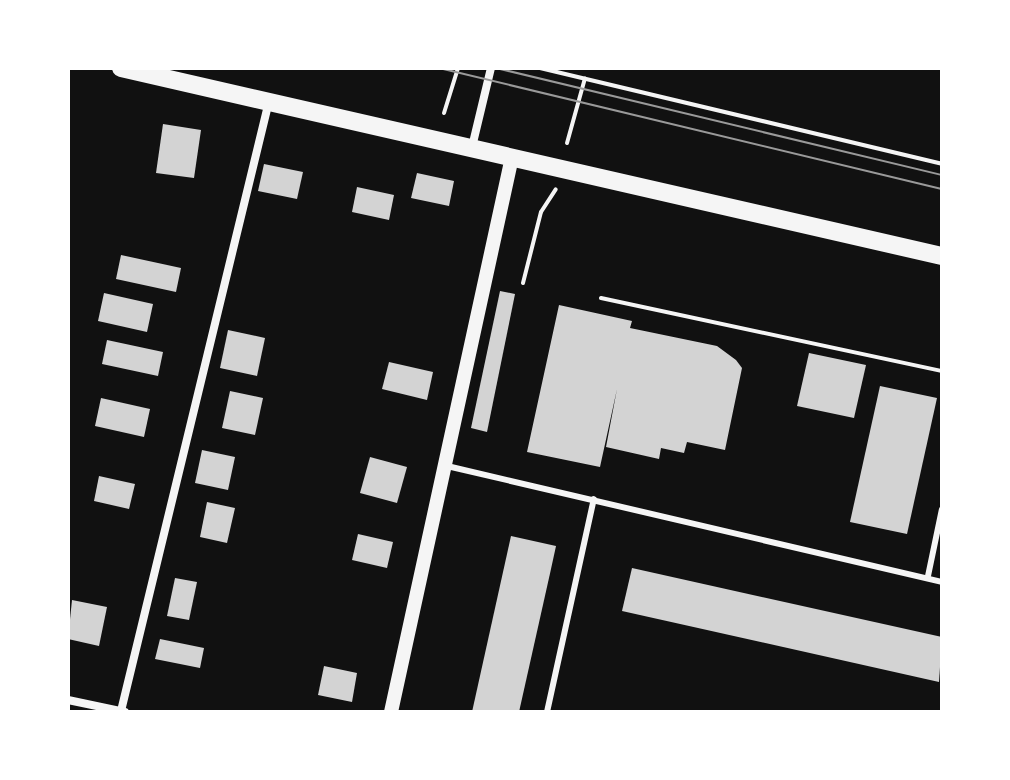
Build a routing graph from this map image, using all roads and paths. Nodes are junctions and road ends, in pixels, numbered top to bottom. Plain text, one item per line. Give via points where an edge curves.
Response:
1 (121, 68) edge
2 (458, 68) edge
3 (491, 68) edge
4 (540, 68) edge
5 (585, 78) junction
6 (269, 100) junction
7 (444, 113) dead end
8 (567, 143) dead end
9 (472, 147) junction
10 (512, 157) junction
11 (942, 164) edge
12 (556, 189) dead end
13 (942, 256) edge
14 (523, 283) dead end
15 (601, 298) dead end
16 (942, 371) edge
17 (444, 465) junction
18 (594, 499) junction
19 (942, 509) edge
20 (928, 576) junction
21 (942, 582) edge
22 (68, 700) edge
23 (123, 712) edge
24 (391, 712) edge
25 (547, 712) edge

1 - 6 main road
2 - 7 path
3 - 9 street
4 - 5 path
5 - 8 path
5 - 11 path
6 - 9 main road
6 - 23 street
9 - 10 main road
10 - 13 main road
10 - 17 street
12 - 14 path via 541,212
15 - 16 path
17 - 18 lane
17 - 24 street
18 - 20 lane
18 - 25 lane
19 - 20 lane
20 - 21 lane
22 - 23 street

